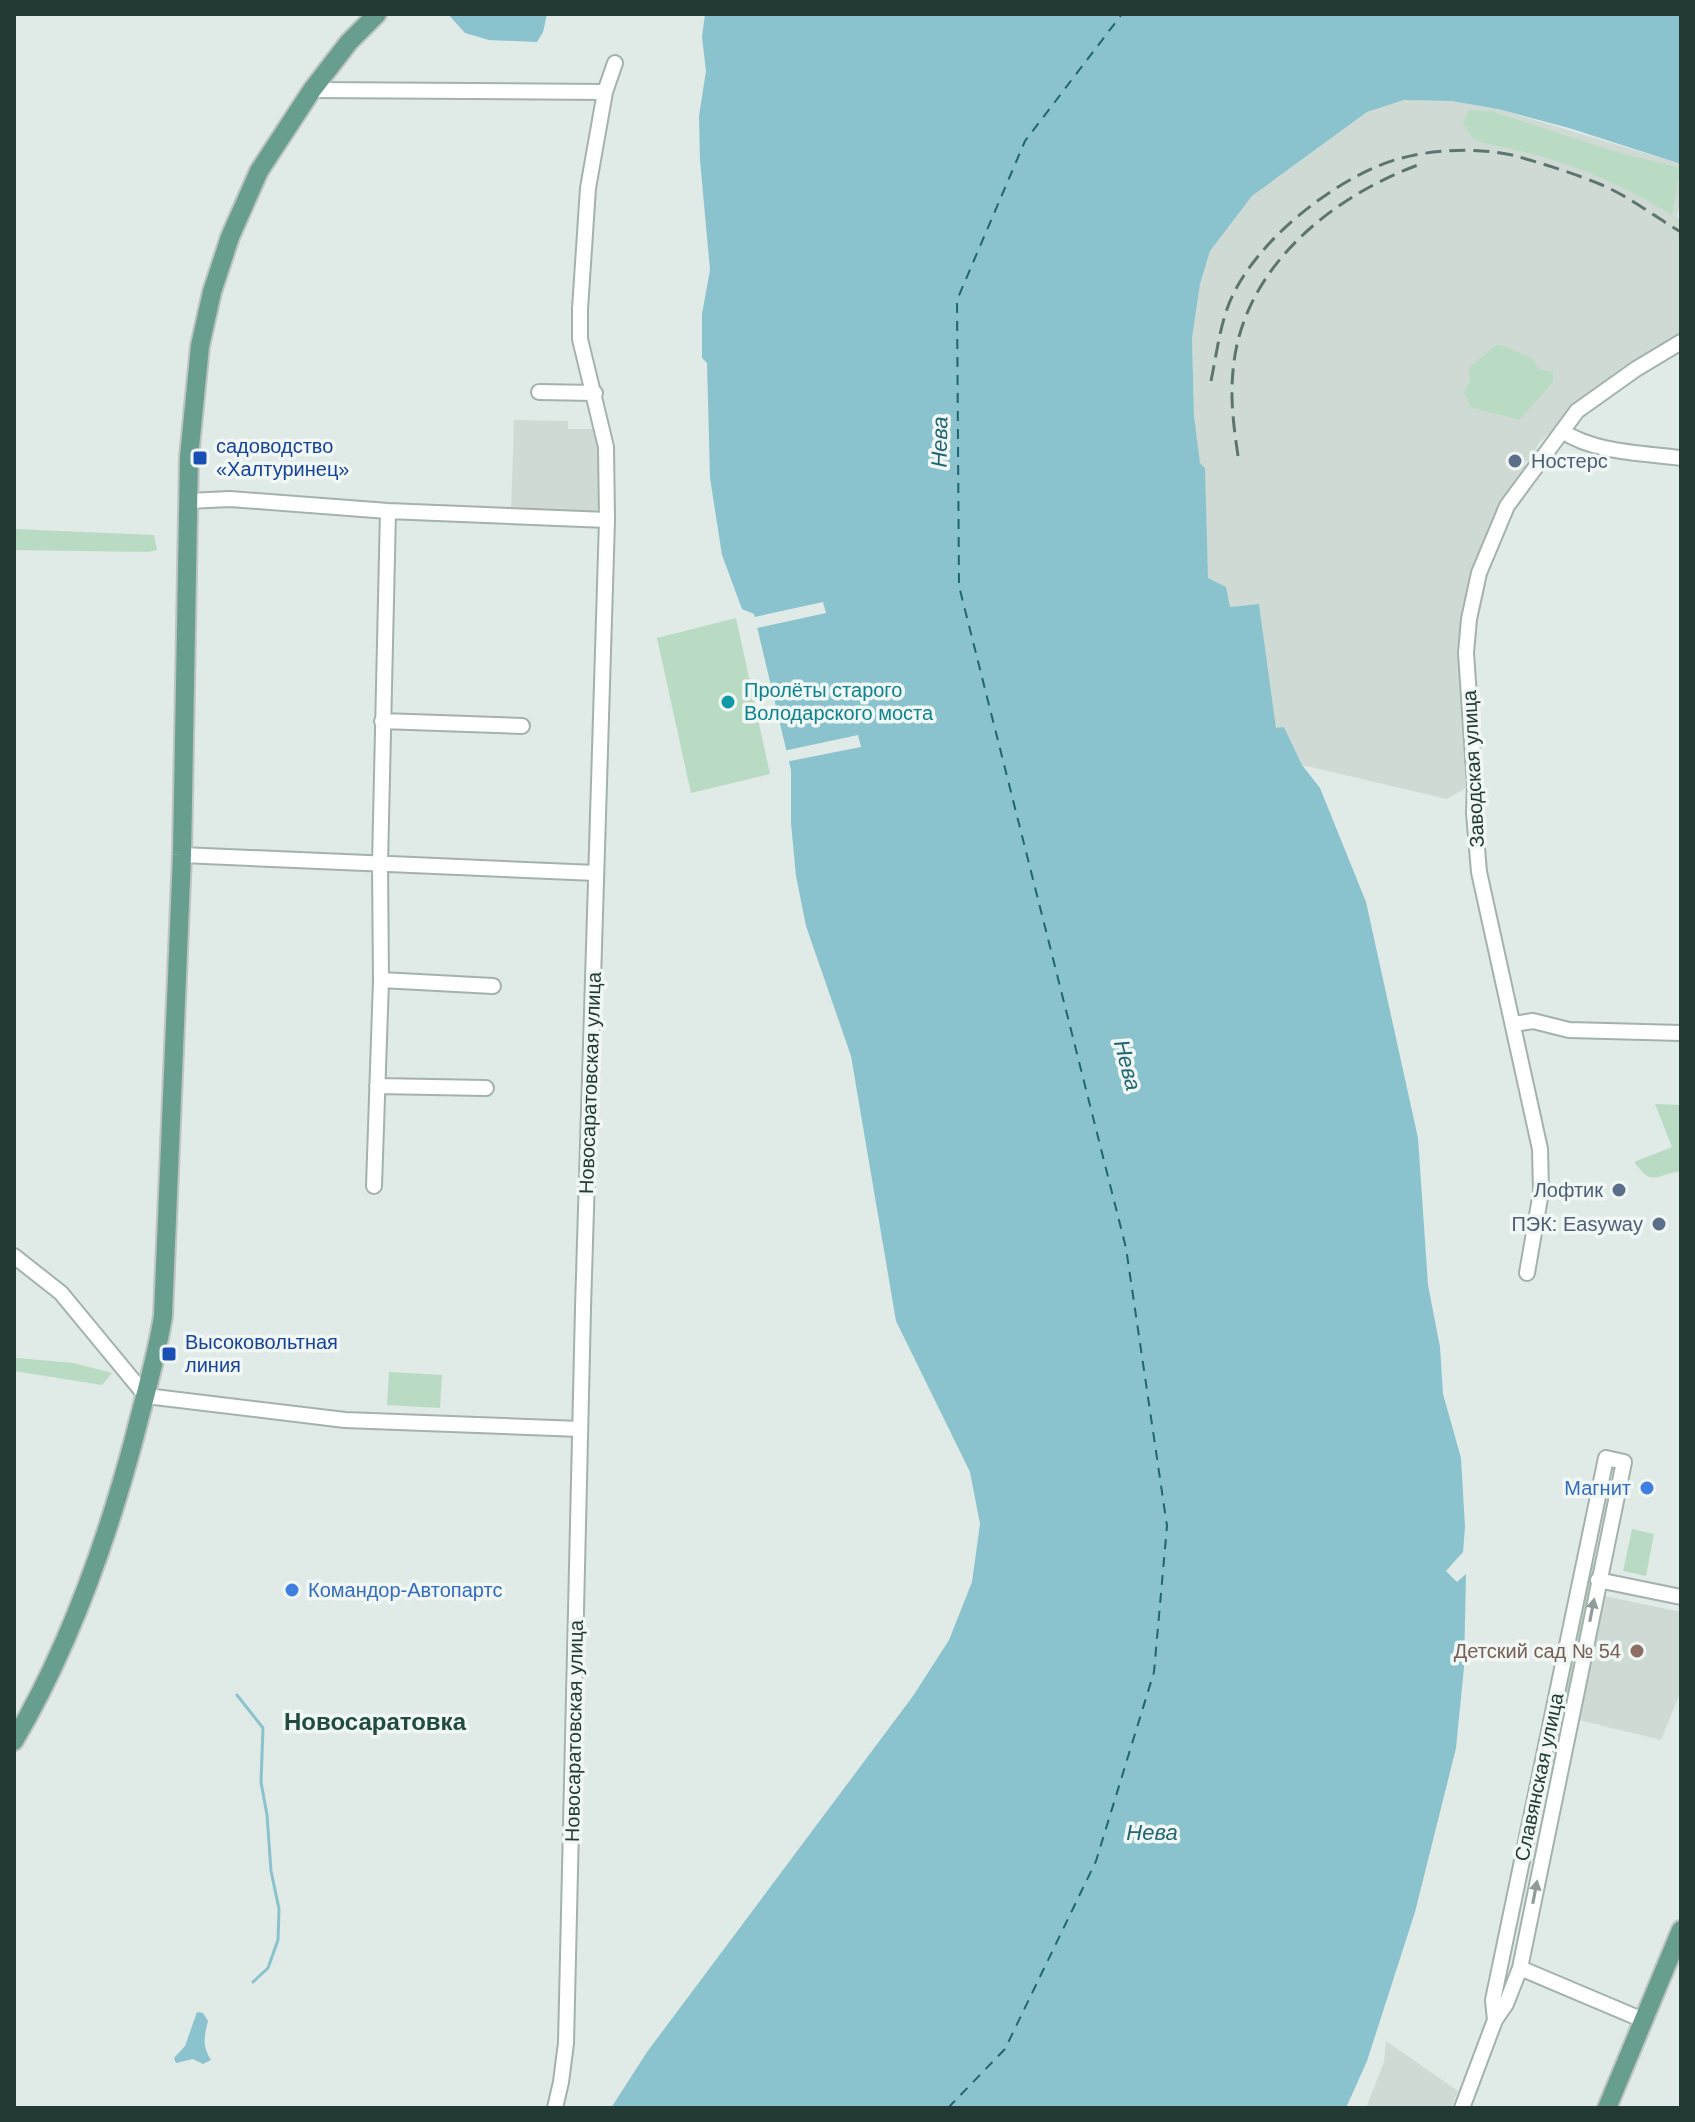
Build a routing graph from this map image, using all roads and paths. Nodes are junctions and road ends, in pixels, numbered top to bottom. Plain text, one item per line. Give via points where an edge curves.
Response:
1 (377, 14) edge
2 (615, 63) dead end
3 (312, 90) junction
4 (605, 92) junction
5 (1681, 342) edge
6 (539, 392) dead end
7 (595, 393) junction
8 (1562, 431) junction
9 (1681, 458) edge
10 (188, 501) junction
11 (388, 511) junction
12 (607, 520) junction
13 (382, 721) junction
14 (522, 726) dead end
15 (182, 855) junction
16 (380, 864) junction
17 (596, 873) junction
18 (381, 980) junction
19 (493, 986) dead end
20 (1514, 1024) junction
21 (1681, 1033) edge
22 (377, 1086) junction
23 (486, 1088) dead end
24 (374, 1186) dead end
25 (14, 1256) edge
26 (1527, 1273) dead end
27 (146, 1396) junction
28 (580, 1429) junction
29 (1598, 1580) junction
30 (1681, 1597) edge
31 (14, 1741) edge
32 (1537, 1787) junction
33 (1556, 1790) junction
34 (1681, 1930) edge
35 (1520, 1968) junction
36 (1495, 2020) junction
37 (1643, 2020) junction
38 (555, 2108) edge
39 (1462, 2108) edge
40 (1607, 2108) edge

1 - 3 main road
2 - 4 street, Новосаратовская улица
3 - 4 street
3 - 10 main road via 259,171 220,265 200,346
4 - 7 street, Новосаратовская улица via 588,188 580,309 580,339
5 - 8 street, Заводская улица via 1577,411
6 - 7 street
7 - 12 street, Новосаратовская улица via 606,447
8 - 9 street via 1602,447
8 - 20 street, Заводская улица via 1507,506 1479,573 1466,640 1479,872
10 - 11 street via 230,499
10 - 15 main road
11 - 12 street
11 - 13 street
12 - 17 street, Новосаратовская улица
13 - 14 street
13 - 16 street
15 - 16 street
15 - 27 main road via 166,1275 159,1344
16 - 17 street
16 - 18 street
17 - 28 street, Новосаратовская улица
18 - 19 street
18 - 22 street
20 - 21 street via 1533,1021 1569,1030
20 - 26 street, Заводская улица via 1540,1149 1541,1192
22 - 23 street
22 - 24 street
25 - 27 street via 61,1293
27 - 28 street via 345,1420
27 - 31 main road via 81,1602
28 - 38 street, Новосаратовская улица via 566,2043
29 - 30 street
29 - 32 street, Славянская улица via 1624,1462 1606,1458
33 -> 29 street, Славянская улица
32 - 33 street
32 - 36 street, Славянская улица via 1493,2000
35 -> 33 street, Славянская улица
34 - 37 main road
35 - 36 street, Славянская улица
35 - 37 street
36 - 39 street, Славянская улица
37 - 40 main road

